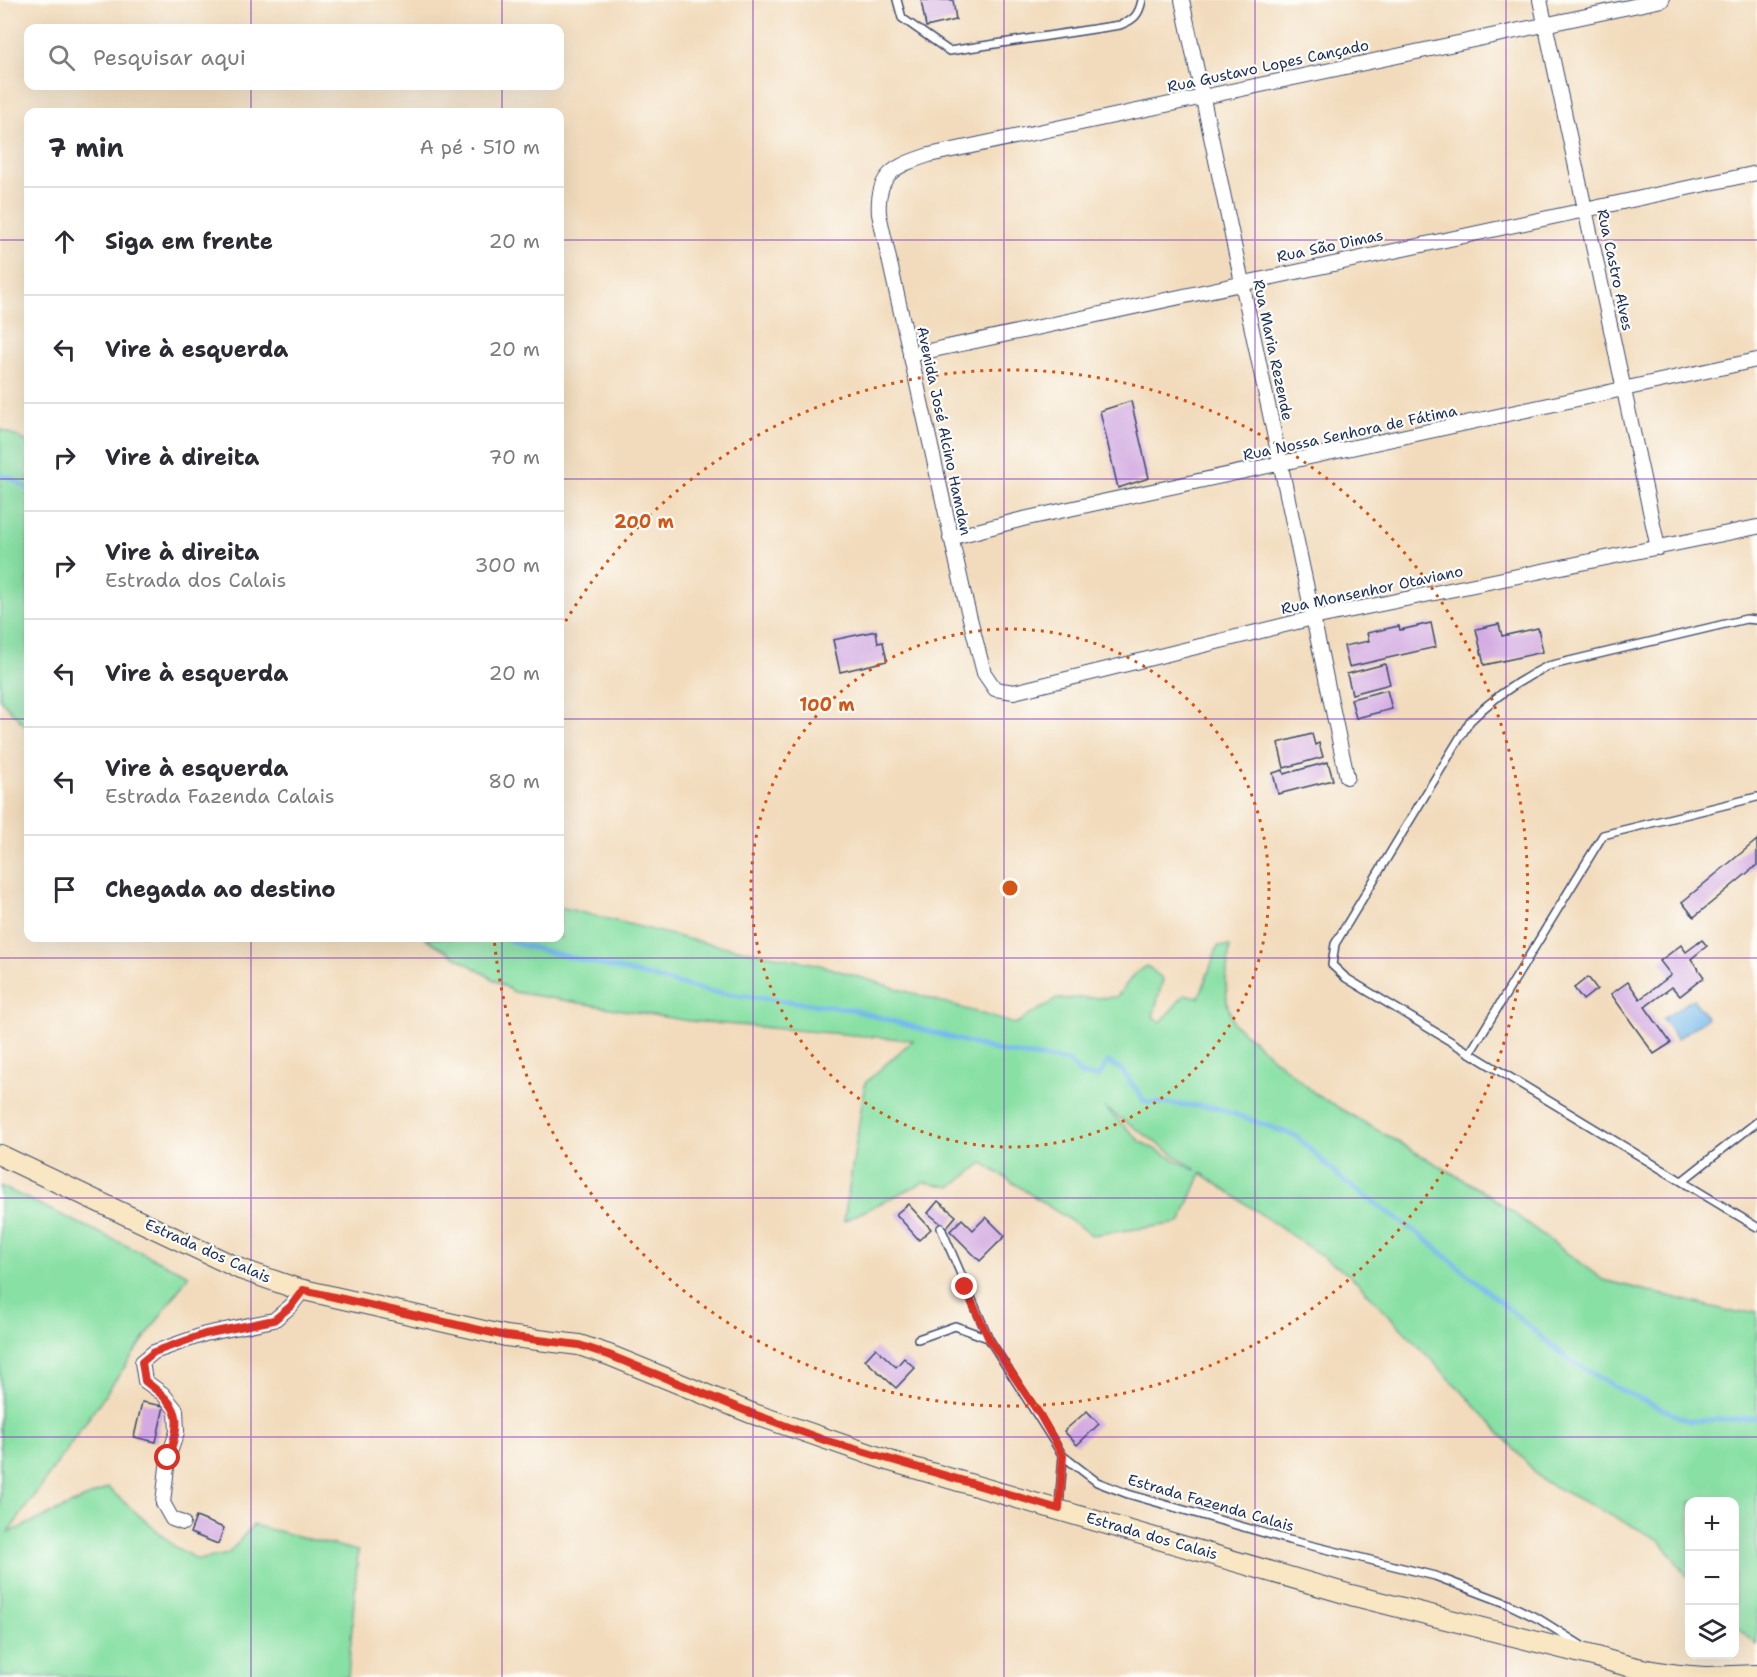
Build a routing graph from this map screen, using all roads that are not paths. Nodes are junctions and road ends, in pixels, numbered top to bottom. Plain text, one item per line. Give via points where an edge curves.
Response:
1 (897, 0) edge
2 (1142, 0) edge
3 (1182, 0) edge
4 (1540, 0) edge
5 (1662, 0) edge
6 (1545, 25) junction
7 (1202, 97) junction
8 (1757, 172) edge
9 (885, 177) joint
10 (1585, 209) junction
11 (1242, 282) junction
12 (910, 355) junction
13 (1757, 360) edge
14 (1623, 390) junction
15 (1281, 465) junction
16 (1757, 527) edge
17 (950, 538) junction
18 (1658, 548) junction
19 (1313, 618) junction
20 (1757, 620) edge
21 (995, 689) joint
22 (1347, 777) dead end
23 (1757, 797) edge
24 (1470, 1053) junction
25 (1757, 1122) edge
26 (0, 1155) edge
27 (1682, 1181) junction
28 (1757, 1227) edge
29 (941, 1228) dead end
30 (303, 1290) junction
31 (918, 1339) dead end
32 (989, 1339) junction
33 (1063, 1456) junction
34 (1059, 1509) junction
35 (183, 1523) dead end
36 (1597, 1657) junction
37 (1757, 1675) edge
38 (1706, 1677) edge

1 - 2 lane via 902,18 949,51 1120,25 1133,20 1140,12
3 - 7 street, Rua Maria Rezende
4 - 6 street, Rua Castro Alves
5 - 6 street, Rua Gustavo Lopes Cançado
6 - 7 street, Rua Gustavo Lopes Cançado
6 - 10 street, Rua Castro Alves
7 - 9 street, Rua Gustavo Lopes Cançado via 929,155 904,163
7 - 11 street, Rua Maria Rezende
8 - 10 street, Rua São Dimas
9 - 12 street, Avenida José Alcino Hamdan via 877,196 879,214
10 - 11 street, Rua São Dimas
10 - 14 street, Rua Castro Alves
11 - 12 street, Rua São Dimas
11 - 15 street, Rua Maria Rezende
12 - 17 street, Avenida José Alcino Hamdan
13 - 14 street, Rua Nossa Senhora de Fátima
14 - 15 street, Rua Nossa Senhora de Fátima
14 - 18 street, Rua Castro Alves
15 - 17 street, Rua Nossa Senhora de Fátima
15 - 19 street, Rua Maria Rezende
16 - 18 street, Rua Monsenhor Otaviano
17 - 21 street, Avenida José Alcino Hamdan via 984,673
18 - 19 street, Rua Monsenhor Otaviano
19 - 21 street, Rua Monsenhor Otaviano via 1014,692
19 - 22 street, Rua Maria Rezende
20 - 24 lane via 1746,619 1548,666 1493,698 1470,721 1335,944 1332,965 1346,978
23 - 24 lane via 1603,835
24 - 27 lane
25 - 27 lane
26 - 30 street, Estrada dos Calais via 240,1269
27 - 28 lane
29 - 32 lane, Estrada Fazenda Calais
30 - 34 street, Estrada dos Calais via 506,1336 579,1345 824,1440
30 - 35 street via 274,1320 205,1334 154,1352 142,1362 145,1381 176,1410 177,1432 168,1458 163,1503 172,1519
31 - 32 lane via 956,1326
32 - 33 lane, Estrada Fazenda Calais
33 - 34 lane
33 - 36 lane, Estrada Fazenda Calais via 1097,1482 1128,1494 1435,1576 1477,1591 1539,1619
34 - 36 street, Estrada dos Calais via 1351,1595
36 - 38 street, Estrada dos Calais via 1663,1675
37 - 38 street, Estrada dos Calais

